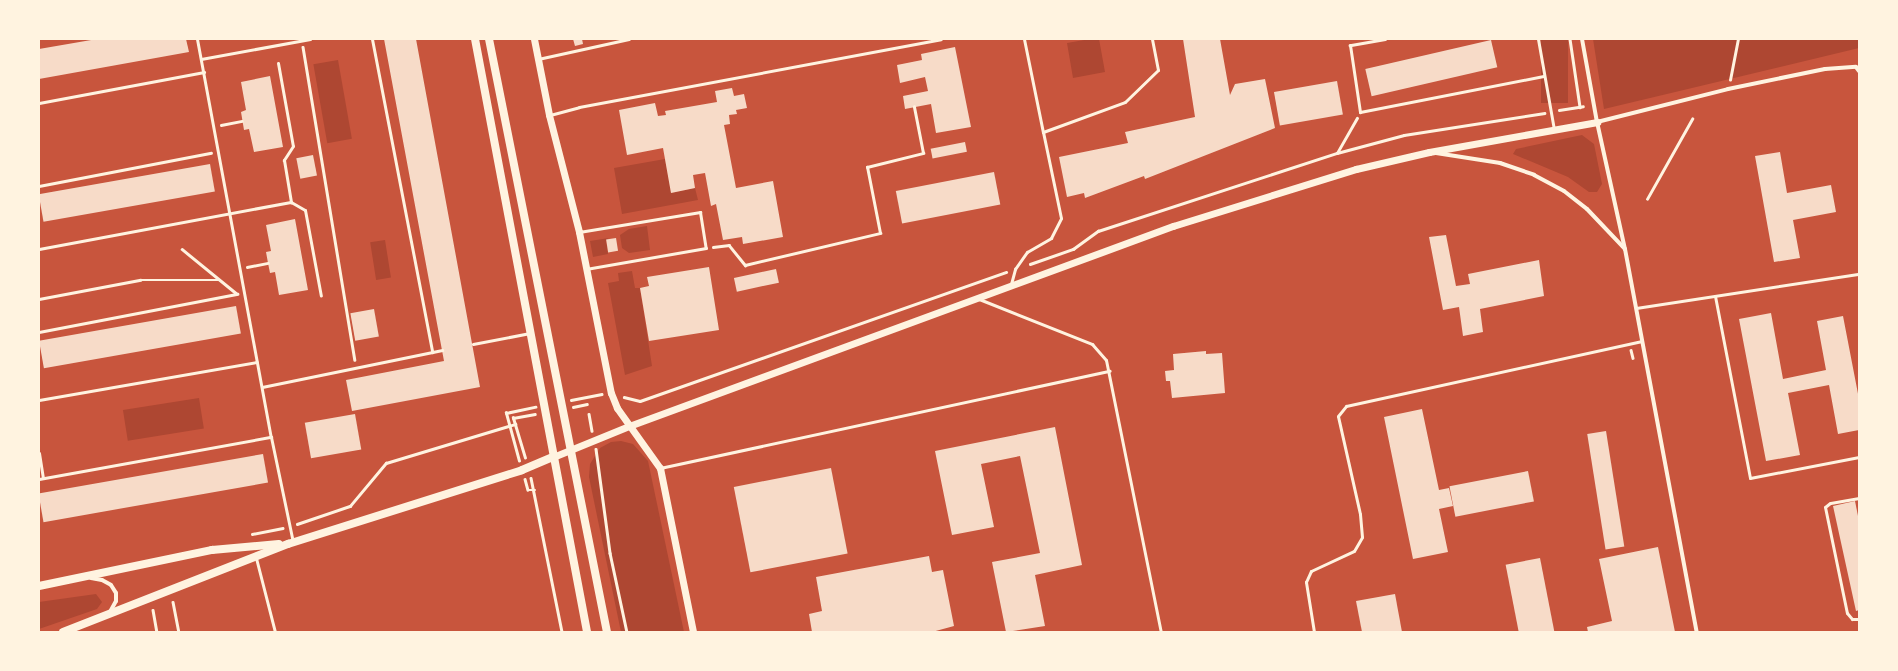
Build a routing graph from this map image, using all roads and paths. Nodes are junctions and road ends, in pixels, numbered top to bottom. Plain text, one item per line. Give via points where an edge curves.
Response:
1 (197, 39) edge
2 (310, 39) edge
3 (372, 39) edge
4 (475, 39) edge
5 (489, 39) edge
6 (534, 39) edge
7 (629, 39) edge
8 (941, 39) edge
9 (1024, 39) edge
10 (1152, 39) edge
11 (1348, 39) edge
12 (1385, 39) edge
13 (1538, 39) edge
14 (1570, 39) edge
15 (1582, 39) edge
16 (1738, 39) edge
17 (302, 41) junction
18 (1350, 45) junction
19 (538, 59) junction
20 (201, 60) junction
21 (278, 63) dead end
22 (1858, 67) edge
23 (1859, 71) edge
24 (204, 72) junction
25 (1544, 76) junction
26 (1728, 89) junction
27 (39, 103) edge
28 (914, 107) dead end
29 (1557, 111) dead end
30 (1360, 112) junction
31 (1545, 112) dead end
32 (549, 115) junction
33 (1692, 119) dead end
34 (242, 121) dead end
35 (1597, 122) junction
36 (221, 125) dead end
37 (1554, 130) junction
38 (1043, 132) junction
39 (218, 152) junction
40 (1429, 152) junction
41 (1337, 153) junction
42 (39, 186) edge
43 (1647, 199) dead end
44 (291, 202) junction
45 (229, 213) junction
46 (579, 232) junction
47 (706, 248) junction
48 (39, 249) edge
49 (1625, 249) junction
50 (182, 250) dead end
51 (268, 263) dead end
52 (247, 267) dead end
53 (586, 269) junction
54 (1015, 269) junction
55 (1859, 274) edge
56 (220, 280) junction
57 (1010, 284) junction
58 (237, 294) junction
59 (320, 296) dead end
60 (1715, 296) junction
61 (976, 298) junction
62 (39, 299) edge
63 (246, 300) junction
64 (1636, 308) junction
65 (39, 332) edge
66 (530, 332) junction
67 (1642, 341) junction
68 (472, 344) dead end
69 (442, 350) dead end
70 (432, 352) junction
71 (257, 362) junction
72 (356, 368) junction
73 (1110, 371) junction
74 (262, 386) junction
75 (39, 400) edge
76 (640, 401) dead end
77 (506, 413) dead end
78 (515, 424) dead end
79 (509, 426) junction
80 (629, 426) junction
81 (271, 436) junction
82 (516, 451) dead end
83 (571, 451) junction
84 (39, 453) edge
85 (1859, 457) edge
86 (553, 458) junction
87 (598, 460) dead end
88 (660, 468) junction
89 (43, 478) junction
90 (39, 479) edge
91 (535, 490) dead end
92 (1859, 498) edge
93 (350, 506) dead end
94 (290, 543) junction
95 (256, 556) junction
96 (86, 577) junction
97 (39, 586) edge
98 (173, 602) dead end
99 (153, 610) dead end
100 (107, 615) junction
101 (1859, 619) edge
102 (63, 632) edge
103 (157, 632) edge
104 (179, 632) edge
105 (275, 632) edge
106 (562, 632) edge
107 (587, 632) edge
108 (607, 632) edge
109 (628, 632) edge
110 (693, 632) edge
111 (1161, 632) edge
112 (1314, 632) edge
113 (1697, 632) edge

1 - 20 lane
2 - 17 lane
3 - 70 lane
4 - 66 main road
5 - 83 main road
6 - 19 street
7 - 19 lane
8 - 32 lane via 579,107
9 - 38 lane
10 - 38 lane via 1158,70 1125,102
11 - 18 lane
12 - 18 lane
13 - 25 lane
14 - 29 path via 1582,106
15 - 35 street
16 - 26 path
17 - 20 lane
17 - 72 path
18 - 30 lane
19 - 32 street
20 - 24 lane
21 - 44 lane via 293,146 284,160
22 - 23 street
22 - 26 street via 1825,69
24 - 27 lane
24 - 39 lane
25 - 30 lane
25 - 37 lane
26 - 35 street
28 - 47 path via 923,153 867,167 880,233 745,265 728,245
30 - 41 path
31 - 41 path via 1404,134
32 - 46 street
33 - 43 path
34 - 36 path
35 - 37 street
35 - 49 street
37 - 40 street
38 - 54 lane via 1061,218 1051,238 1027,252
39 - 42 path
39 - 45 lane
40 - 49 street via 1500,162 1534,175 1564,191 1587,209
40 - 57 street via 1356,169 1173,226
41 - 54 path via 1098,231 1073,249
44 - 45 lane
44 - 59 lane via 305,210
45 - 48 lane
45 - 63 lane
46 - 47 lane via 700,212
46 - 53 street
47 - 53 lane
49 - 64 street
50 - 56 path
51 - 52 path
53 - 80 street via 611,393 616,408
54 - 57 lane
54 - 76 path
55 - 60 lane
56 - 58 path
56 - 62 path via 140,280
57 - 61 street
58 - 63 path
58 - 65 path
60 - 64 lane
60 - 85 lane via 1750,478
61 - 73 lane via 1092,344 1106,360
61 - 80 street
63 - 71 lane
64 - 67 street
66 - 68 lane
66 - 86 main road
67 - 112 lane via 1346,406 1338,416 1360,514 1362,537 1354,551 1311,571 1306,582
67 - 113 street
69 - 70 lane
70 - 72 lane
71 - 74 lane
71 - 75 lane
72 - 74 lane
73 - 88 lane
73 - 111 lane
74 - 81 lane
77 - 79 path
78 - 79 path
79 - 82 path
79 - 93 path via 386,463
80 - 83 street
80 - 88 street
81 - 89 lane
81 - 94 lane
83 - 86 street
83 - 108 main road
84 - 89 lane
86 - 94 main road via 515,473
86 - 107 main road
87 - 109 path via 610,553
88 - 110 street
89 - 90 lane
91 - 106 path
92 - 101 lane via 1830,503 1825,508 1847,613 1852,619
94 - 95 main road
94 - 96 main road via 212,550
95 - 100 main road
95 - 105 lane
96 - 97 main road
96 - 100 street via 102,580 111,585 116,593 116,601
98 - 104 path
99 - 103 path
100 - 102 main road

